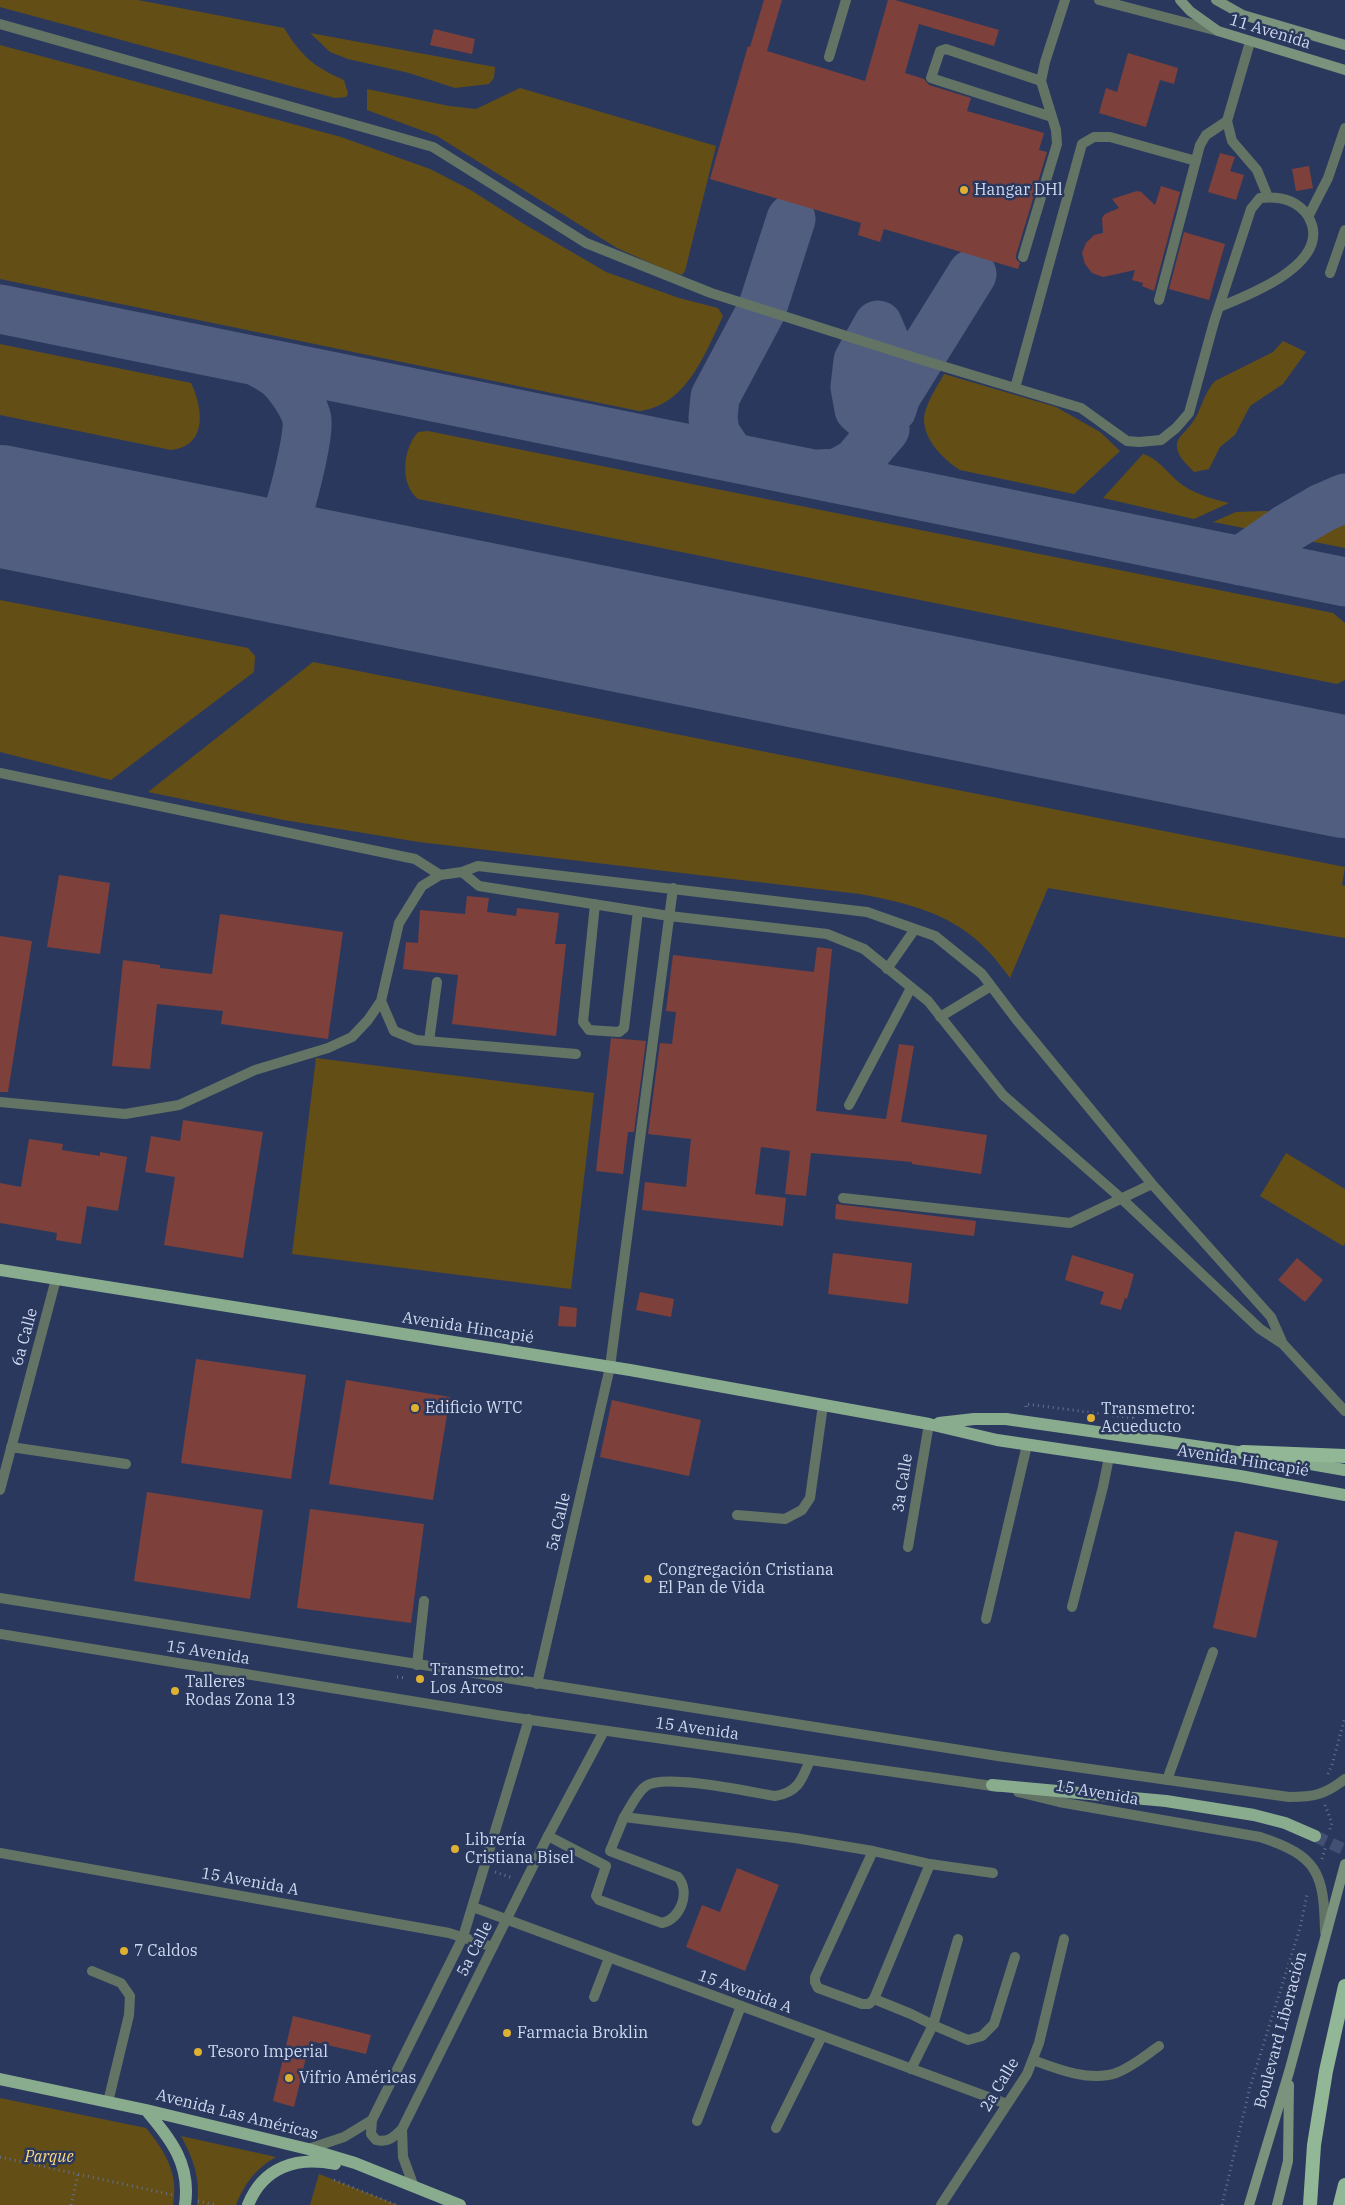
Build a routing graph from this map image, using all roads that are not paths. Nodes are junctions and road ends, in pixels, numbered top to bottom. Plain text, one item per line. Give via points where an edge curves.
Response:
1 (846, 0) edge
2 (1065, 0) edge
3 (1099, 0) edge
4 (1180, 0) edge
5 (1216, 0) edge
6 (0, 24) edge
7 (1218, 31) junction
8 (1250, 42) junction
9 (1345, 45) edge
10 (829, 57) dead end
11 (1345, 70) edge
12 (1042, 80) junction
13 (1052, 117) junction
14 (1227, 121) junction
15 (1345, 128) edge
16 (1196, 161) junction
17 (1268, 197) junction
18 (1309, 215) junction
19 (1345, 230) edge
20 (1023, 257) dead end
21 (1330, 273) dead end
22 (1159, 300) dead end
23 (1219, 307) junction
24 (1015, 388) junction
25 (0, 774) edge
26 (462, 872) junction
27 (440, 874) junction
28 (673, 888) junction
29 (594, 904) junction
30 (638, 911) junction
31 (669, 916) junction
32 (916, 929) junction
33 (887, 969) junction
34 (437, 982) dead end
35 (991, 986) junction
36 (911, 988) junction
37 (381, 1001) junction
38 (940, 1017) junction
39 (429, 1041) junction
40 (576, 1054) dead end
41 (0, 1102) edge
42 (849, 1105) dead end
43 (1152, 1184) junction
44 (843, 1198) dead end
45 (1124, 1200) junction
46 (0, 1270) edge
47 (56, 1279) junction
48 (1283, 1344) junction
49 (610, 1367) junction
50 (822, 1405) junction
51 (1345, 1411) edge
52 (929, 1424) junction
53 (1027, 1445) junction
54 (12, 1447) junction
55 (1243, 1452) junction
56 (1345, 1456) edge
57 (1109, 1457) junction
58 (126, 1464) dead end
59 (1345, 1470) edge
60 (0, 1490) edge
61 (1345, 1496) edge
62 (737, 1515) dead end
63 (908, 1548) dead end
64 (0, 1598) edge
65 (424, 1601) dead end
66 (1072, 1607) dead end
67 (986, 1619) dead end
68 (0, 1634) edge
69 (1213, 1652) dead end
70 (417, 1665) junction
71 (537, 1684) junction
72 (529, 1719) junction
73 (604, 1731) junction
74 (810, 1760) junction
75 (1345, 1779) edge
76 (1167, 1780) junction
77 (992, 1785) junction
78 (624, 1817) junction
79 (548, 1836) junction
80 (1315, 1836) tunnel mouth
81 (610, 1851) junction
82 (873, 1851) junction
83 (0, 1853) edge
84 (930, 1864) junction
85 (1345, 1864) edge
86 (606, 1866) junction
87 (993, 1873) dead end
88 (473, 1907) junction
89 (506, 1919) junction
90 (1325, 1933) junction
91 (464, 1937) junction
92 (958, 1939) dead end
93 (1064, 1939) dead end
94 (492, 1947) junction
95 (1015, 1957) dead end
96 (609, 1958) junction
97 (92, 1971) dead end
98 (1345, 1986) edge
99 (594, 1997) dead end
100 (874, 1999) junction
101 (741, 2006) junction
102 (933, 2025) junction
103 (822, 2036) junction
104 (1159, 2046) dead end
105 (1032, 2060) junction
106 (911, 2069) junction
107 (1289, 2072) junction
108 (0, 2079) edge
109 (108, 2102) junction
110 (1007, 2104) junction
111 (146, 2110) junction
112 (372, 2120) junction
113 (697, 2121) dead end
114 (776, 2128) dead end
115 (402, 2129) junction
116 (292, 2146) junction
117 (308, 2149) junction
118 (352, 2168) junction
119 (1345, 2185) edge
120 (414, 2187) junction
121 (441, 2198) junction
122 (186, 2202) edge
123 (248, 2205) edge
124 (460, 2205) edge
125 (941, 2205) edge
126 (1249, 2205) edge
127 (1277, 2205) edge
128 (1310, 2205) edge
129 (1340, 2205) edge

1 - 10 street
2 - 12 street
3 - 7 street, 11 Avenida
4 - 7 main road
5 - 9 main road, 11 Avenida via 1243,15
6 - 24 street via 433,147 586,243 711,293
7 - 8 main road, 11 Avenida
8 - 11 main road, 11 Avenida
8 - 14 street
12 - 13 street
12 - 13 street via 946,49 940,51 931,78
13 - 20 street via 1057,144
14 - 16 street via 1206,135
14 - 17 street via 1232,141 1257,170
15 - 18 street via 1328,178
16 - 22 street
16 - 24 street via 1110,137 1094,137 1082,144
17 - 18 street via 1277,196 1299,204
17 - 23 street via 1260,198 1251,209
18 - 23 street via 1315,235 1307,256 1285,274
19 - 21 street
23 - 24 street via 1189,412 1161,440 1127,441 1081,408
25 - 27 street via 415,859
26 - 27 street
26 - 28 street via 478,866
26 - 29 street via 479,886
27 - 37 street via 422,886 398,923
28 - 31 street, 5a Calle
28 - 32 street via 867,912
29 - 30 street
29 - 30 street via 583,1022 589,1030 619,1032 624,1028
30 - 31 street
31 - 33 street via 827,934 864,949
31 - 49 street, 5a Calle
32 - 33 street
32 - 35 street via 935,936 982,974
33 - 36 street
34 - 39 street
35 - 38 street
35 - 43 street
36 - 38 street via 928,1001
36 - 42 street
37 - 39 street via 394,1031 416,1040
37 - 41 street via 352,1037 328,1048 254,1070 180,1105 125,1114
38 - 45 street via 1003,1095
39 - 40 street
43 - 45 street
43 - 48 street via 1271,1317
44 - 45 street via 1070,1224
45 - 48 street via 1260,1329
46 - 47 main road, Avenida Hincapié
47 - 49 main road, Avenida Hincapié
47 - 54 street, 6a Calle
48 - 51 street
49 - 50 main road, Avenida Hincapié
49 - 71 street, 5a Calle
50 - 52 main road, Avenida Hincapié
50 - 62 street via 810,1498 802,1510 785,1519
52 - 53 main road, Avenida Hincapié
52 - 55 main road, Avenida Hincapié via 974,1419 1006,1420
52 - 63 street, 3a Calle
53 - 57 main road, Avenida Hincapié
53 - 67 street
54 - 58 street
54 - 60 street, 6a Calle
55 - 56 highway
55 - 59 main road, Avenida Hincapié
57 - 61 main road, Avenida Hincapié via 1288,1483
57 - 66 street
64 - 70 street, 15 Avenida
65 - 70 street
68 - 72 street, 15 Avenida
69 - 76 street
70 - 71 street, 15 Avenida
71 - 76 street, 15 Avenida
72 - 73 street, 15 Avenida
72 - 88 street, 5a Calle
73 - 74 street, 15 Avenida
73 - 79 street, 5a Calle
74 - 77 street, 15 Avenida
74 - 78 street via 801,1782 787,1794 775,1796 677,1781 653,1782 644,1787
75 - 76 street, 15 Avenida via 1332,1789 1312,1797 1288,1798
77 - 80 main road via 1166,1801 1285,1822
77 - 90 street, 15 Avenida via 1059,1802 1280,1843 1297,1852 1314,1868 1325,1898
78 - 81 street
78 - 82 street
79 - 86 street
79 - 89 street, 5a Calle
81 - 86 street
81 - 86 street via 678,1878 685,1892 676,1916 670,1922 662,1923 600,1900 596,1891
82 - 84 street
82 - 100 street via 815,1982 818,1988 862,2004 869,2004
83 - 91 street, 15 Avenida A
84 - 87 street
84 - 100 street
85 - 90 main road, Boulevard Liberación
88 - 89 street, 15 Avenida A
88 - 91 street, 5a Calle
89 - 94 street, 5a Calle
89 - 96 street, 15 Avenida A
90 - 107 main road, Boulevard Liberación
91 - 94 street, 15 Avenida A
91 - 112 street, 5a Calle
92 - 102 street
93 - 105 street, 2a Calle
94 - 115 street, 5a Calle
95 - 102 street via 994,2024 982,2036 968,2040
96 - 99 street
96 - 101 street, 15 Avenida A
97 - 109 street via 121,1983 130,1996 129,2015
98 - 128 highway via 1314,2145
100 - 102 street
101 - 103 street, 15 Avenida A
101 - 113 street
102 - 106 street
103 - 106 street, 15 Avenida A
103 - 114 street
104 - 105 street via 1126,2068 1104,2076 1060,2070
105 - 110 street, 2a Calle via 1027,2074
106 - 110 street, 15 Avenida A
107 - 126 main road, Boulevard Liberación
107 - 127 main road via 1288,2161
108 - 109 main road, Avenida Las Américas
109 - 111 main road, Avenida Las Américas
110 - 125 street, 2a Calle
111 - 116 main road, Avenida Las Américas
111 - 122 main road via 168,2136 182,2162 186,2175
112 - 115 street via 372,2134 382,2142
112 - 117 street via 344,2137
115 - 120 street, 5a Calle via 403,2157
116 - 117 main road, Avenida Las Américas
116 - 118 main road
117 - 120 main road, Avenida Las Américas via 355,2163
118 - 121 main road
118 - 123 main road via 319,2161 288,2165 261,2183
119 - 129 highway
120 - 121 main road, Avenida Las Américas
121 - 124 main road, Avenida Las Américas

